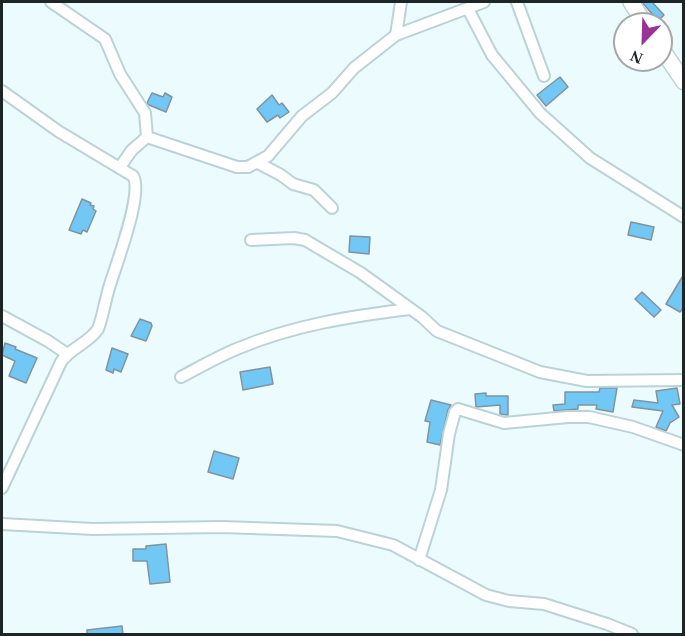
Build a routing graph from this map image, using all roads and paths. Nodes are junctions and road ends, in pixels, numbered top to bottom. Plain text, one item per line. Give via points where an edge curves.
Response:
1 (51, 2) edge
2 (401, 2) edge
3 (484, 2) edge
4 (517, 2) edge
5 (468, 9) junction
6 (396, 35) junction
7 (544, 76) dead end
8 (2, 91) edge
9 (147, 136) junction
10 (258, 163) junction
11 (120, 167) junction
12 (332, 208) dead end
13 (684, 217) edge
14 (250, 240) dead end
15 (410, 309) junction
16 (2, 316) edge
17 (67, 354) junction
18 (181, 377) dead end
19 (684, 380) edge
20 (684, 445) edge
21 (2, 488) edge
22 (2, 524) edge
23 (419, 560) junction
24 (632, 634) edge

1 - 9 street via 105,39 120,74 145,113
2 - 6 street
3 - 5 street
4 - 7 street
5 - 6 street
5 - 13 street via 492,55 540,113 590,158
6 - 10 street via 302,116
8 - 11 street via 66,136
9 - 10 street via 237,167
9 - 11 street
10 - 12 street via 292,184 314,190
11 - 17 street via 134,178 136,186 126,236 98,329
14 - 15 street via 305,240 361,273
15 - 18 street via 349,316 277,334 237,348
15 - 19 street via 437,331 540,372 587,381
16 - 17 street
17 - 21 street
20 - 23 street via 589,417 504,423 458,409 448,435 441,490
22 - 23 street via 93,529 222,527 337,531 393,544
23 - 24 street via 486,595 544,604

